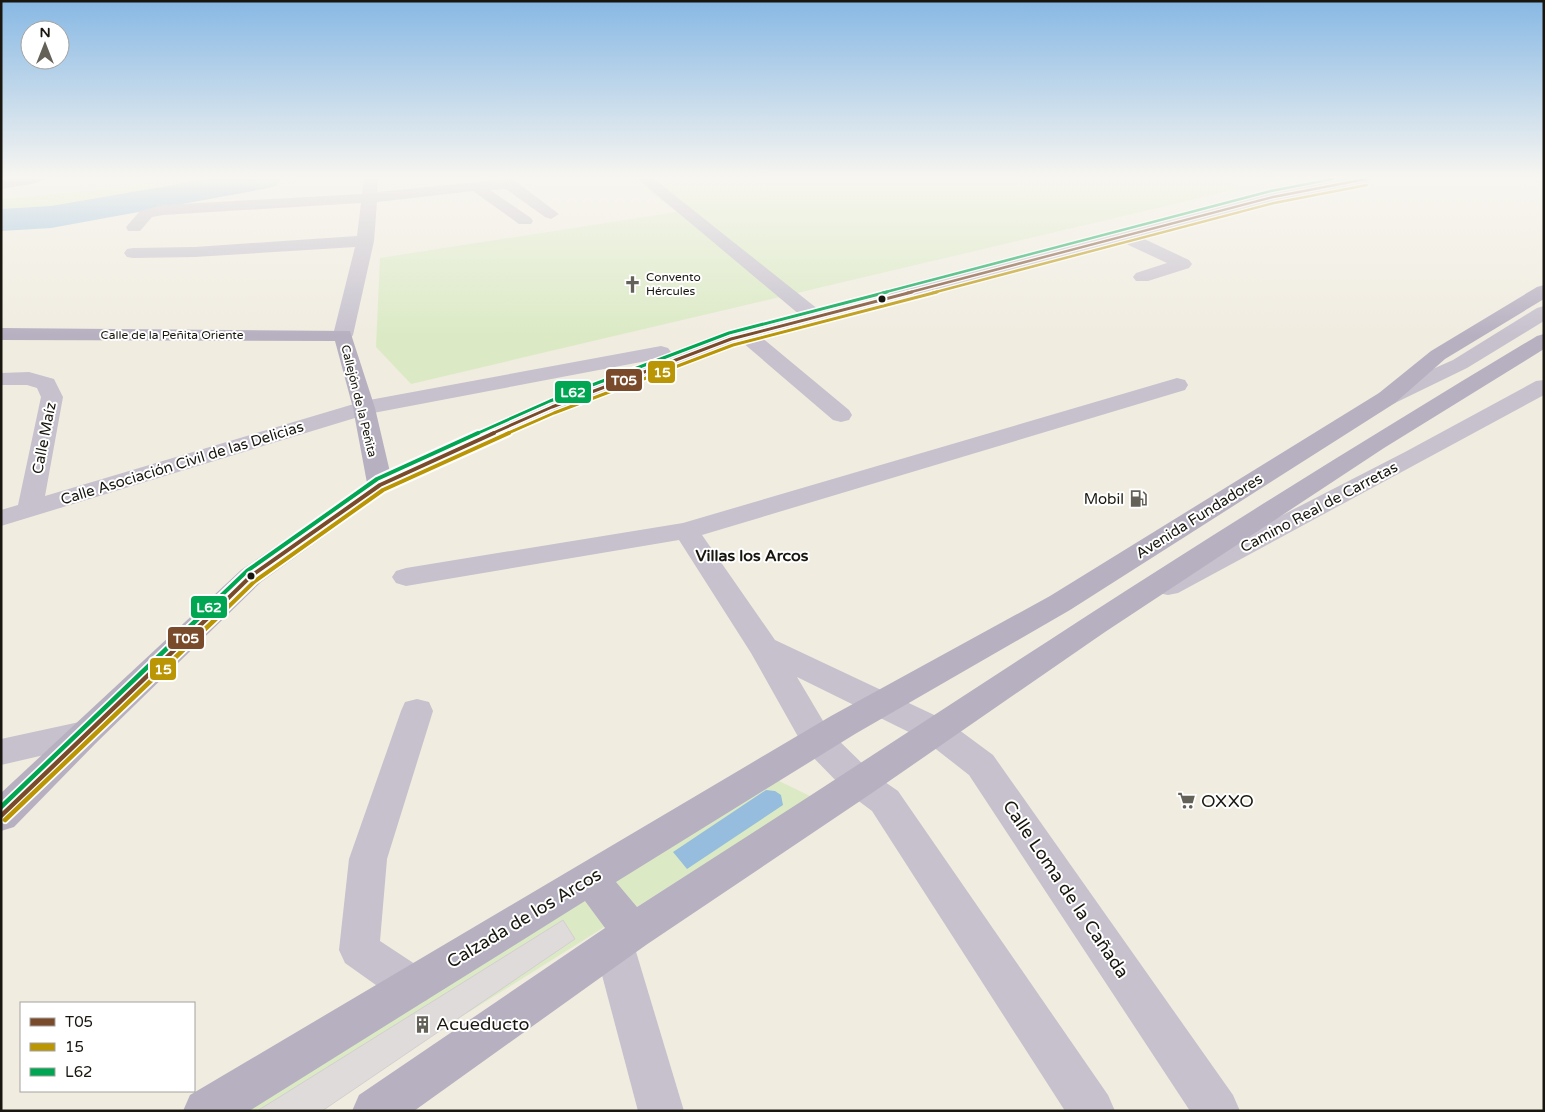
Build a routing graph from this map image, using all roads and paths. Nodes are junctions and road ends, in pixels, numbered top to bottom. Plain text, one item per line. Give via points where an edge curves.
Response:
1 (366, 231) edge
2 (709, 231) edge
3 (1144, 231) edge
4 (1124, 236) junction
5 (365, 241) junction
6 (133, 254) dead end
7 (1142, 277) dead end
8 (1544, 291) edge
9 (1544, 312) edge
10 (816, 318) junction
11 (1, 334) edge
12 (343, 335) junction
13 (738, 337) junction
14 (1544, 340) edge
15 (1, 378) edge
16 (1177, 385) dead end
17 (1544, 386) edge
18 (1387, 398) junction
19 (364, 408) junction
20 (841, 415) dead end
21 (380, 485) junction
22 (30, 508) junction
23 (1, 518) edge
24 (686, 531) junction
25 (406, 577) dead end
26 (1094, 625) junction
27 (764, 648) junction
28 (882, 703) junction
29 (417, 711) dead end
30 (935, 730) junction
31 (830, 732) junction
32 (84, 734) junction
33 (1, 752) edge
34 (860, 783) junction
35 (1, 816) edge
36 (590, 878) junction
37 (623, 938) junction
38 (412, 986) junction
39 (206, 1111) edge
40 (375, 1111) edge
41 (660, 1111) edge
42 (1092, 1111) edge
43 (1217, 1111) edge

1 - 5 street, Callejón de la Peñita
2 - 10 street
3 - 4 street
4 - 7 street via 1183,264
4 - 10 street
5 - 6 street
5 - 12 street, Callejón de la Peñita
8 - 18 main road, Avenida Fundadores via 1438,355
9 - 18 street via 1460,364
10 - 13 street
11 - 12 main road, Calle de la Peñita Oriente
12 - 19 main road, Callejón de la Peñita
13 - 19 street, Calle Asociación Civil de las Delicias
13 - 20 street
13 - 21 street via 552,408
14 - 26 main road via 1376,443
15 - 22 street, Calle Maíz via 28,378 46,384 52,397
16 - 24 street
17 - 26 street, Camino Real de Carretas
18 - 28 main road, Avenida Fundadores via 1060,603
19 - 21 main road, Callejón de la Peñita
19 - 22 street, Calle Asociación Civil de las Delicias
21 - 32 main road via 251,576
22 - 23 street, Calle Asociación Civil de las Delicias
24 - 25 street
24 - 27 street
26 - 30 main road
27 - 28 street, Calle Loma de la Cañada
27 - 31 street
28 - 30 street, Calle Loma de la Cañada
28 - 31 main road, Avenida Fundadores
29 - 38 street via 368,859 359,950
30 - 34 main road
30 - 43 street, Calle Loma de la Cañada via 981,765
31 - 34 street
31 - 36 main road, Calzada de los Arcos
32 - 33 street
32 - 35 main road
34 - 37 main road
34 - 42 street via 885,801
36 - 37 main road
36 - 38 main road, Calzada de los Arcos
37 - 40 main road
37 - 41 street
38 - 39 main road, Calzada de los Arcos

